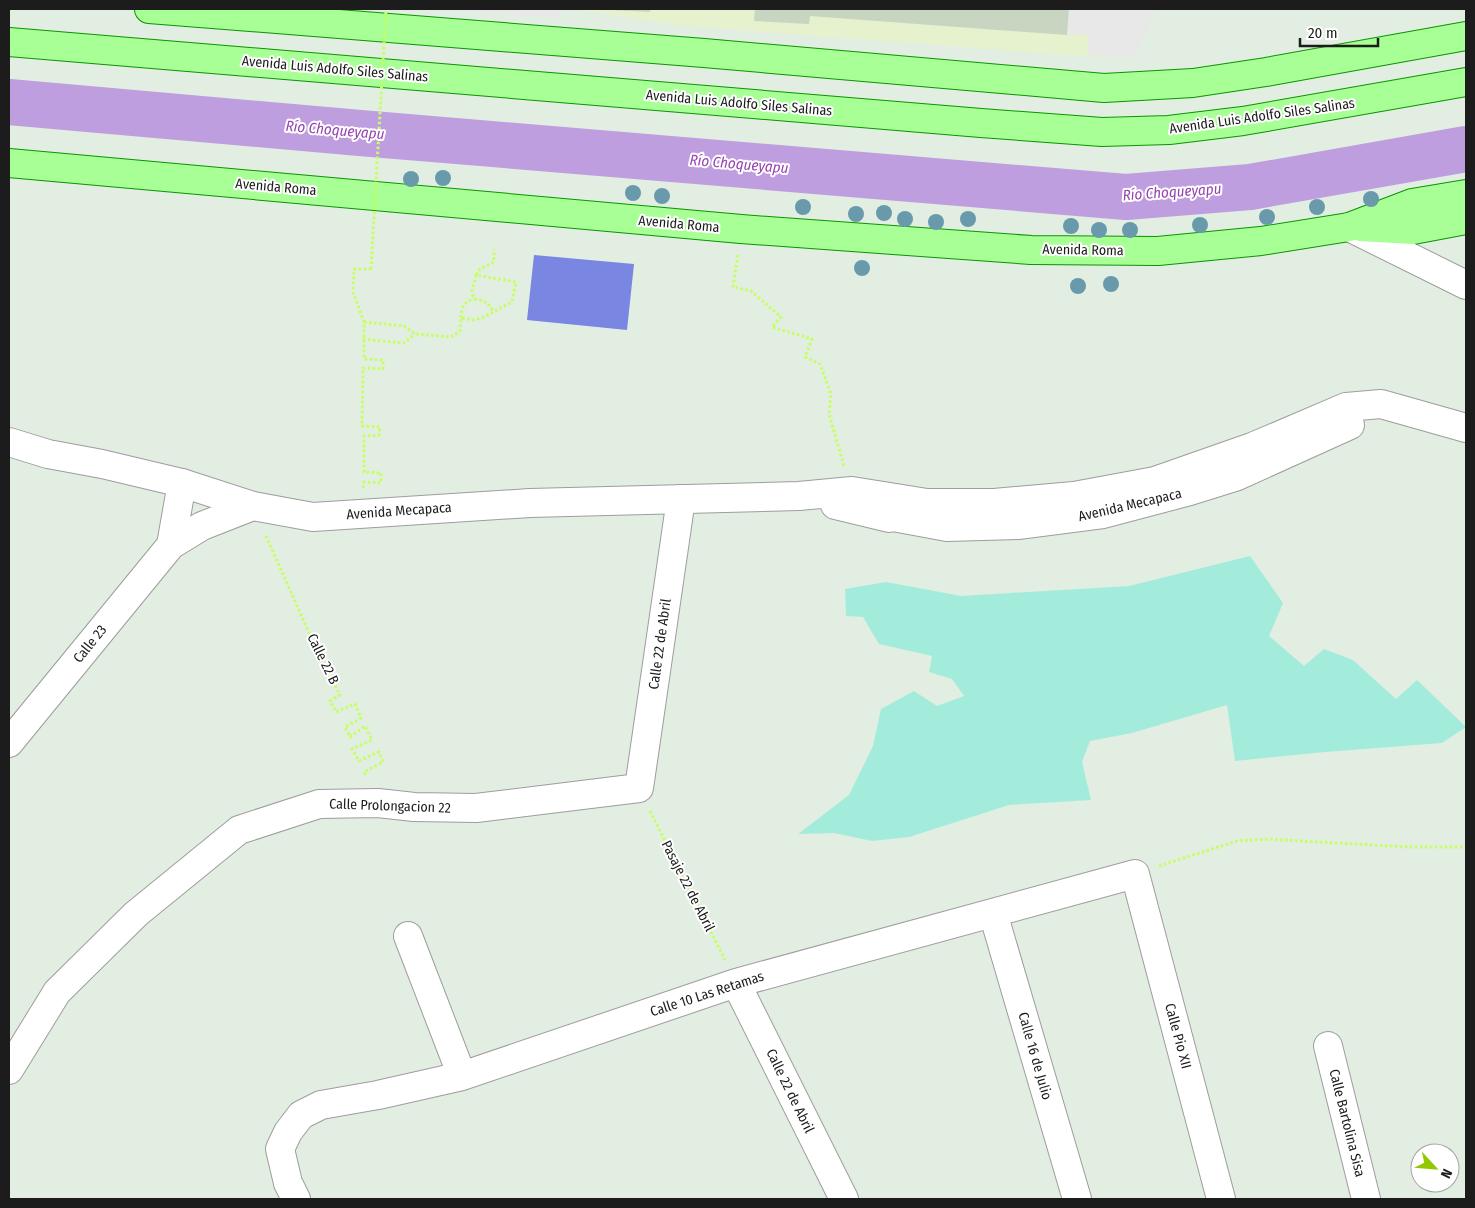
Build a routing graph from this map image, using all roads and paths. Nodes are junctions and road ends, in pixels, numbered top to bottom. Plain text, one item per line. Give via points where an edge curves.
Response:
1 (149, 9) edge
2 (386, 9) edge
3 (1466, 36) edge
4 (9, 42) edge
5 (1466, 82) edge
6 (9, 163) edge
7 (1466, 194) edge
8 (1466, 220) edge
9 (1349, 227) junction
10 (742, 230) junction
11 (494, 249) dead end
12 (476, 275) junction
13 (1466, 285) edge
14 (474, 299) junction
15 (493, 312) junction
16 (461, 318) junction
17 (364, 322) junction
18 (415, 334) junction
19 (364, 340) junction
20 (1420, 415) junction
21 (1466, 428) edge
22 (9, 442) edge
23 (182, 483) junction
24 (852, 491) junction
25 (799, 496) junction
26 (681, 499) junction
27 (253, 506) junction
28 (358, 514) junction
29 (171, 545) junction
30 (9, 743) edge
31 (639, 788) junction
32 (378, 803) junction
33 (1466, 847) edge
34 (1135, 874) junction
35 (993, 912) junction
36 (408, 936) dead end
37 (736, 983) junction
38 (1328, 1046) dead end
39 (9, 1070) edge
40 (462, 1076) junction
41 (296, 1199) edge
42 (844, 1199) edge
43 (1077, 1199) edge
44 (1221, 1199) edge
45 (1366, 1199) edge

1 - 3 main road via 1104,88 1238,76
2 - 17 path, bridge via 370,269 354,268 353,292
4 - 5 main road, Avenida Luis Adolfo Siles Salinas via 1102,132 1169,130 1243,121
6 - 10 main road, Avenida Roma
7 - 9 main road, Avenida Roma via 1412,203
8 - 9 main road, Avenida Roma via 1413,230
9 - 10 main road, Avenida Roma via 1261,242 1158,251 1031,250
9 - 13 street
10 - 24 path via 732,287 751,291 781,317 772,327 812,339 805,356 820,364 831,394 829,414
11 - 12 path via 494,262
12 - 14 path via 472,291
12 - 15 path via 516,282 512,302
14 - 15 path via 486,302
14 - 16 path via 465,303
15 - 16 path via 474,320
16 - 18 path via 460,331 451,337
17 - 18 path via 404,326
17 - 19 path
18 - 19 path via 404,343
19 - 28 path via 364,359 383,360 383,369 363,368 362,426 380,427 379,436 364,436 364,472 381,473 381,483 364,482
20 - 21 street, Avenida Mecapaca
20 - 24 street, Avenida Mecapaca via 1380,404 1346,407 1252,447 1155,481 1074,496 994,503 927,503
20 - 25 street, Avenida Mecapaca via 1390,422 1351,425 1235,477 1103,514 1065,519 1018,525 947,527 890,518
22 - 23 street, Avenida Mecapaca via 48,454
23 - 27 street, Avenida Mecapaca
23 - 29 street, Calle 23
24 - 25 street, Avenida Mecapaca
25 - 26 street, Avenida Mecapaca
26 - 28 street, Avenida Mecapaca via 530,503
26 - 31 street, Calle 22 de Abril
27 - 28 street, Avenida Mecapaca via 312,516
27 - 29 street, Calle 23 via 202,526
27 - 32 path, Calle 22 B via 322,662 340,694 330,701 336,712 355,704 361,718 345,727 350,736 366,726 372,740 352,749 359,761 378,752 383,762 364,772
29 - 30 street, Calle 23
31 - 32 street, Calle Prolongacion 22 via 476,808
31 - 37 path, Pasaje 22 de Abril
32 - 39 street, Calle Prolongacion 22 via 319,804 239,830 136,914 58,992
33 - 34 path via 1265,839 1236,841
34 - 35 street, Calle 10 Las Retamas
34 - 44 street, Calle Pio XII
35 - 37 street, Calle 10 Las Retamas
35 - 43 street, Calle 16 de Julio
36 - 40 street
37 - 40 street, Calle 10 Las Retamas
37 - 42 street, Calle 22 de Abril
38 - 45 street, Calle Bartolina Sisa
40 - 41 street, Calle 10 Las Retamas via 321,1105 301,1115 280,1149 288,1184

